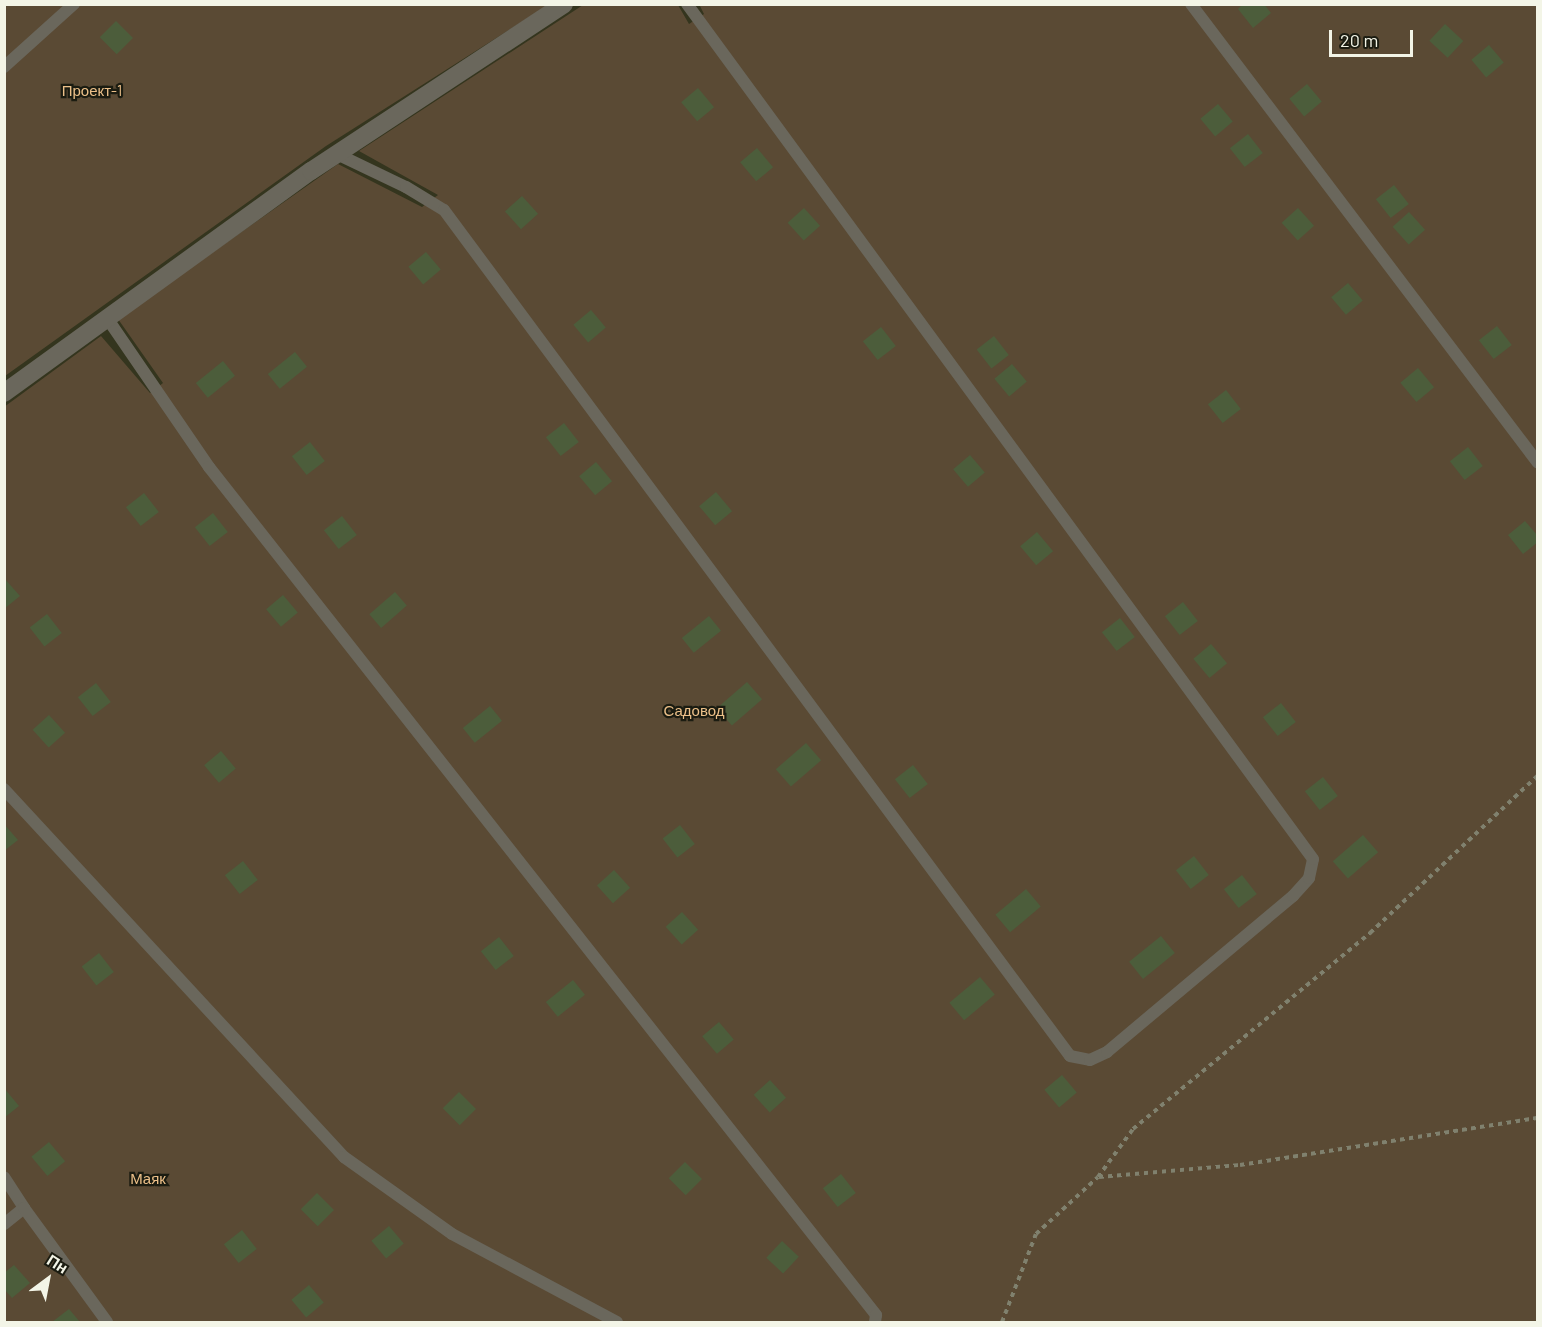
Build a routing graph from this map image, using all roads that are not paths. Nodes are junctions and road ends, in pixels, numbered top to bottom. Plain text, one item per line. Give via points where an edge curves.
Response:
1 (74, 4) edge
2 (564, 4) edge
3 (687, 4) edge
4 (1191, 4) edge
5 (4, 67) edge
6 (337, 154) junction
7 (107, 318) junction
8 (4, 393) edge
9 (1538, 463) edge
10 (4, 789) edge
11 (4, 1177) edge
12 (24, 1208) junction
13 (4, 1224) edge
14 (107, 1323) edge
15 (616, 1323) edge
16 (875, 1323) edge

1 - 5 lane
2 - 6 street
3 - 6 lane via 1314,859 1310,879 1293,896 1107,1052 1090,1060 1070,1056 444,210
4 - 9 lane
6 - 7 street
7 - 8 street
7 - 16 lane via 209,467 876,1315
10 - 15 lane via 344,1157 453,1234
11 - 12 lane
12 - 13 lane
12 - 14 lane

